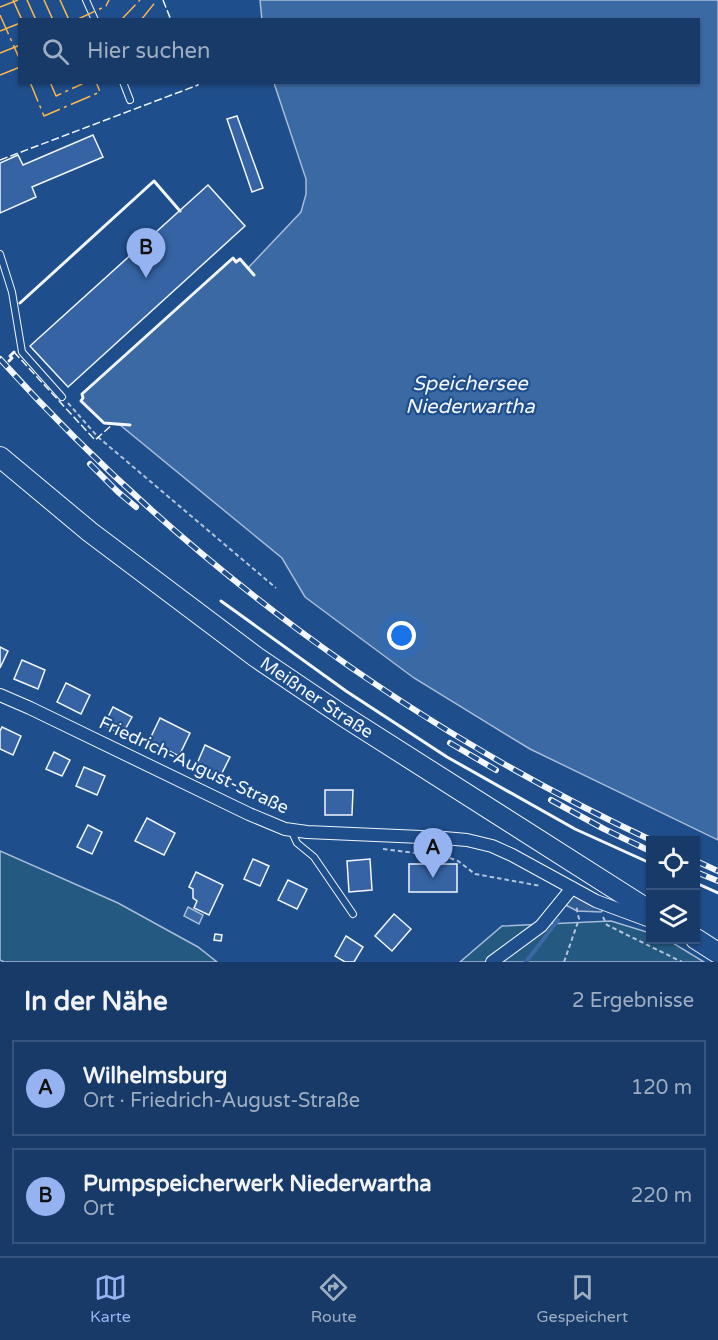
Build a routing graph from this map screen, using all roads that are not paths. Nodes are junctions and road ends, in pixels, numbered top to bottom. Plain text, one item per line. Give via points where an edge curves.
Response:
1 (86, 0) edge
2 (94, 18) edge
3 (124, 84) edge
4 (130, 100) dead end
5 (0, 254) edge
6 (62, 397) road end
7 (6, 462) edge
8 (0, 695) edge
9 (290, 830) junction
10 (572, 888) junction
11 (644, 907) edge
12 (353, 914) dead end
13 (646, 919) edge
14 (700, 942) edge
15 (718, 953) edge
16 (492, 962) edge

1 - 2 lane
3 - 4 lane
5 - 6 lane via 9,279 22,352
7 - 11 main road, Meißner Straße via 90,532 256,657
8 - 9 street, Friedrich-August-Straße
9 - 10 street, Friedrich-August-Straße via 467,840 492,846
9 - 12 lane via 297,843 314,856
10 - 13 street, Friedrich-August-Straße
10 - 16 street via 541,926
14 - 15 main road

